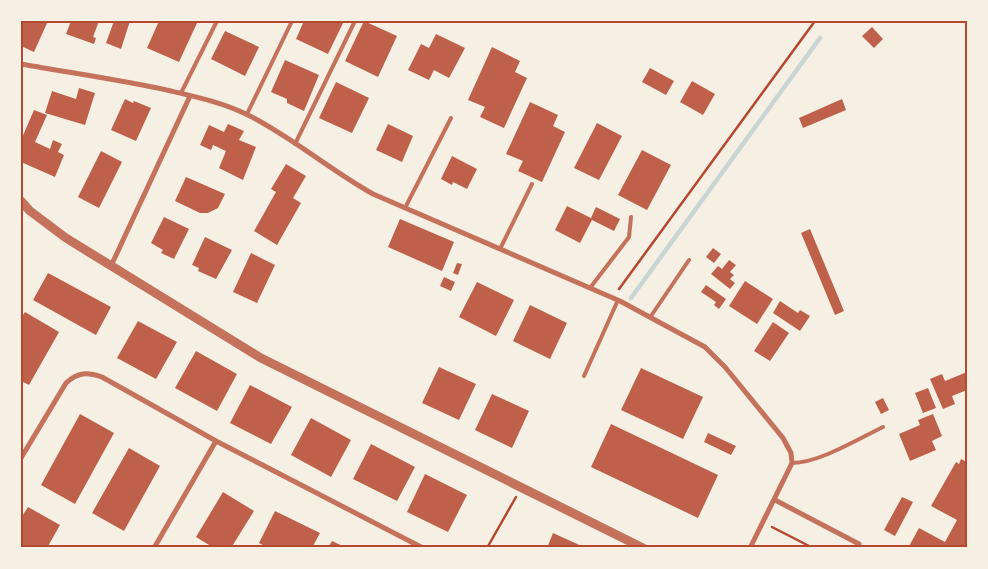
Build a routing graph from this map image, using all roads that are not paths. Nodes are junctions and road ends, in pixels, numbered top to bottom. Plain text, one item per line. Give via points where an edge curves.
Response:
1 (216, 21) edge
2 (292, 21) edge
3 (355, 21) edge
4 (21, 64) edge
5 (181, 94) junction
6 (190, 96) junction
7 (247, 114) junction
8 (451, 118) dead end
9 (295, 144) junction
10 (532, 184) dead end
11 (21, 201) edge
12 (405, 208) junction
13 (631, 217) dead end
14 (500, 249) junction
15 (689, 260) dead end
16 (112, 266) junction
17 (590, 288) junction
18 (618, 300) junction
19 (651, 316) junction
20 (584, 376) dead end
21 (883, 427) dead end
22 (216, 442) junction
23 (21, 458) edge
24 (792, 463) junction
25 (775, 500) junction
26 (860, 544) dead end
27 (753, 547) edge
28 (154, 548) edge
29 (423, 548) edge
30 (643, 548) edge

1 - 5 lane
2 - 7 lane
3 - 9 lane
4 - 5 street via 127,81
5 - 6 street
6 - 7 street
6 - 16 street
7 - 9 street
8 - 12 lane
9 - 12 street via 342,177
10 - 14 lane
11 - 16 street via 30,212 66,238
12 - 14 street
13 - 17 lane via 629,237
14 - 17 street
15 - 19 lane
16 - 30 street via 261,358
17 - 18 street
18 - 19 street
18 - 20 lane
19 - 24 street via 705,347 725,367 784,438
21 - 24 lane via 815,458
22 - 23 street via 88,372 74,375 66,383
22 - 28 street
22 - 29 street
24 - 25 street
25 - 26 street
25 - 27 street

